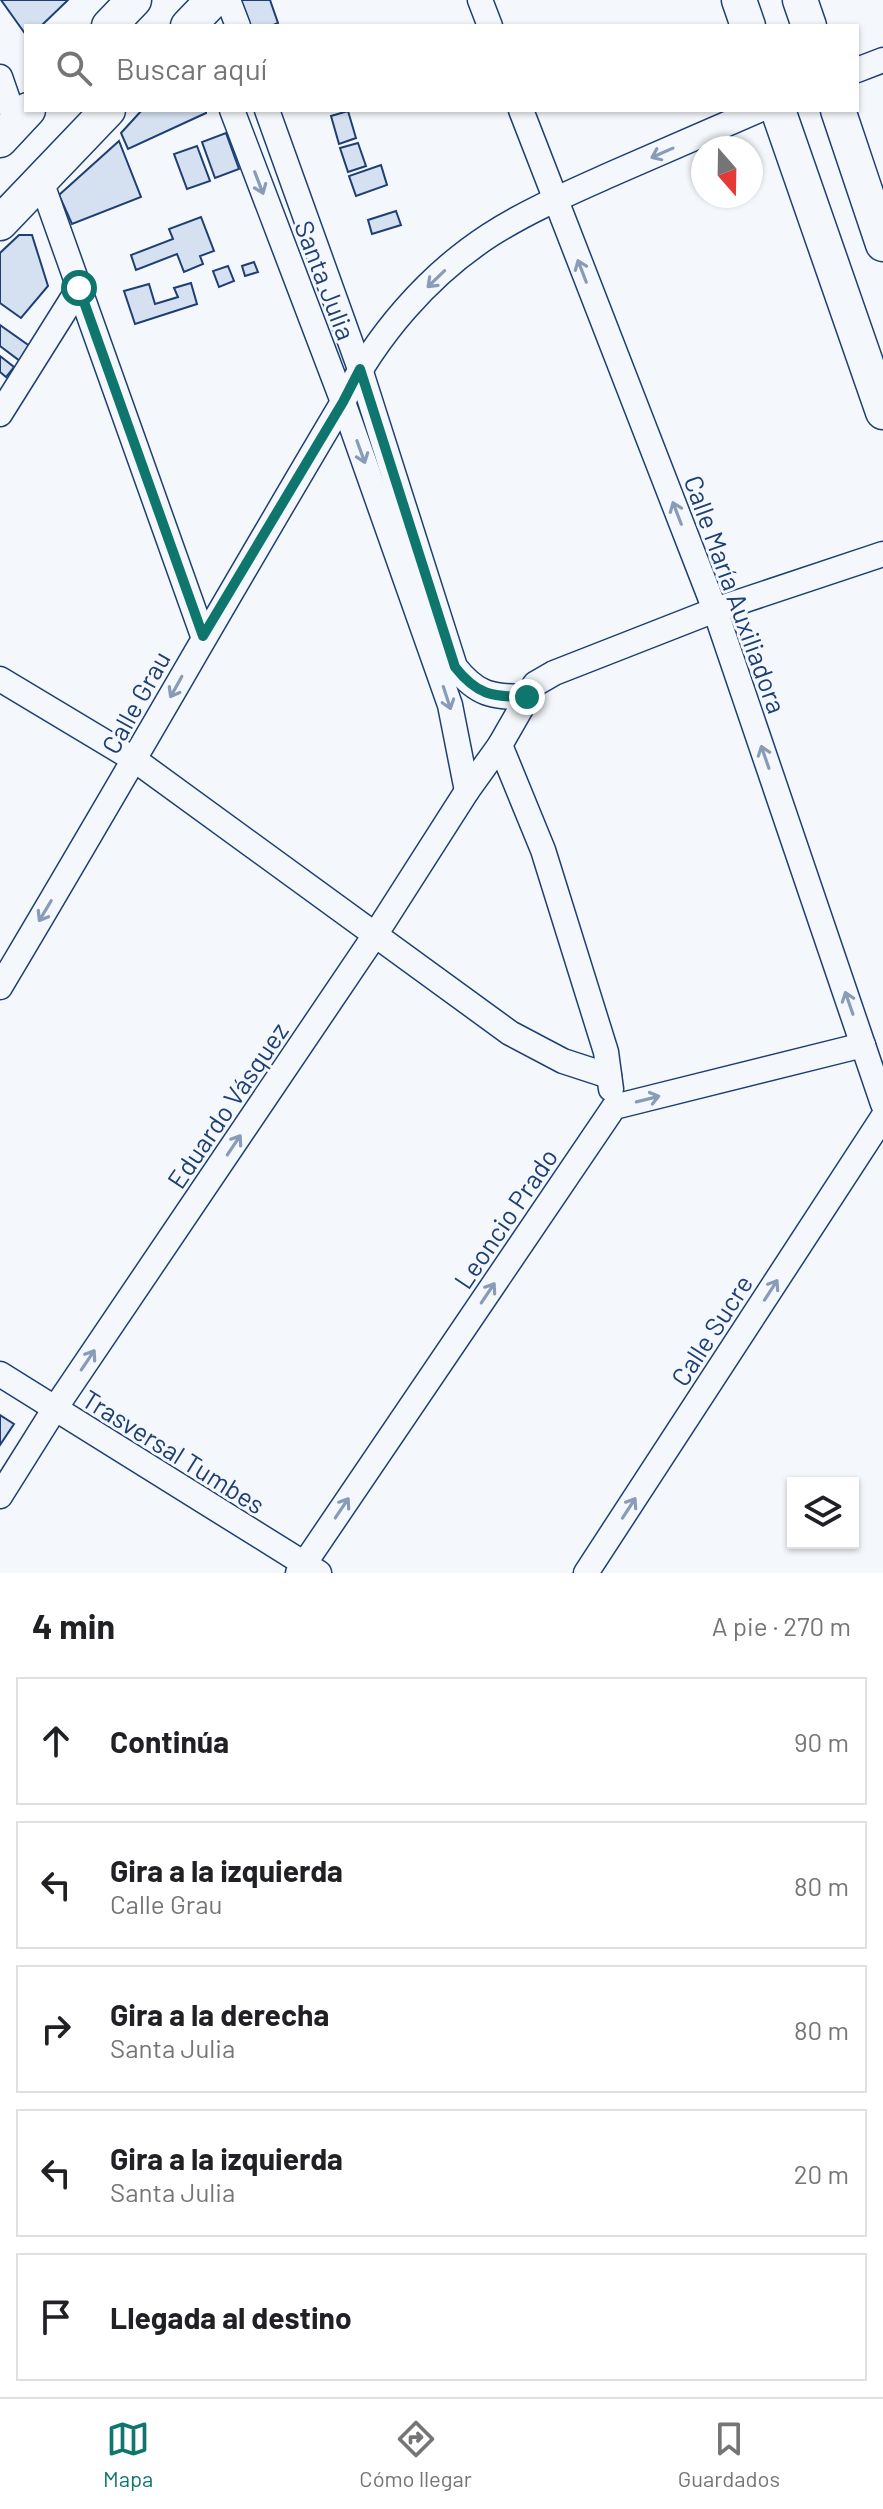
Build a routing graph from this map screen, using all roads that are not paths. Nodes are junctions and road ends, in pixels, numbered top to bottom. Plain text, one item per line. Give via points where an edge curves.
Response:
1 (134, 0) edge
2 (228, 0) edge
3 (480, 0) edge
4 (739, 0) edge
5 (800, 0) edge
6 (111, 24) edge
7 (237, 24) edge
8 (489, 24) edge
9 (747, 24) edge
10 (808, 24) edge
11 (883, 60) edge
12 (859, 69) edge
13 (0, 77) edge
14 (106, 112) edge
15 (233, 112) edge
16 (268, 112) edge
17 (522, 112) edge
18 (754, 112) edge
19 (779, 112) edge
20 (839, 112) edge
21 (15, 124) edge
22 (41, 181) junction
23 (554, 200) junction
24 (0, 223) edge
25 (883, 244) edge
26 (79, 288) junction
27 (360, 369) junction
28 (343, 402) junction
29 (883, 412) edge
30 (0, 414) edge
31 (883, 554) edge
32 (715, 610) junction
33 (203, 636) junction
34 (0, 679) edge
35 (527, 697) junction
36 (500, 745) junction
37 (135, 760) junction
38 (467, 791) junction
39 (375, 935) junction
40 (0, 987) edge
41 (863, 1045) junction
42 (609, 1076) junction
43 (883, 1104) edge
44 (614, 1107) junction
45 (883, 1117) edge
46 (0, 1374) edge
47 (54, 1410) junction
48 (0, 1496) edge
49 (307, 1570) edge
50 (586, 1573) edge

1 - 6 main road
2 - 7 street
3 - 8 street
4 - 9 main road
5 - 10 main road
11 - 12 street
13 - 21 street
14 - 22 main road
15 -> 28 street, Santa Julia
16 - 27 street, Santa Julia
17 - 23 street, Calle María Auxiliadora
18 -> 23 street, Calle Grau
19 - 29 main road
20 - 25 main road
22 - 24 main road
22 - 26 street
23 -> 27 street, Calle Grau via 489,236 445,270 412,302
32 -> 23 street, Calle María Auxiliadora
26 - 30 street
26 - 33 street
27 - 28 street, Calle Grau
27 - 35 street, Santa Julia via 455,667 469,685 495,697
28 - 33 street, Calle Grau
28 -> 38 street, Santa Julia via 450,705
31 - 32 street
32 - 35 street via 554,673 535,684
41 -> 32 street, Calle María Auxiliadora
33 -> 37 street, Calle Grau
34 - 37 street
35 - 36 street, Eduardo Vásquez
36 - 38 street, Eduardo Vásquez
36 - 42 street via 543,850
37 - 39 street
37 -> 40 street, Calle Grau
38 - 39 street, Eduardo Vásquez
39 - 42 street via 510,1033 563,1061
47 -> 39 street, Eduardo Vásquez
41 - 43 street, Calle María Auxiliadora
44 -> 41 street
42 - 44 street
49 -> 44 street, Leoncio Prado
50 -> 45 street, Calle Sucre
46 - 47 street, Trasversal Tumbes
47 - 48 street, Eduardo Vásquez
47 - 49 street, Trasversal Tumbes

